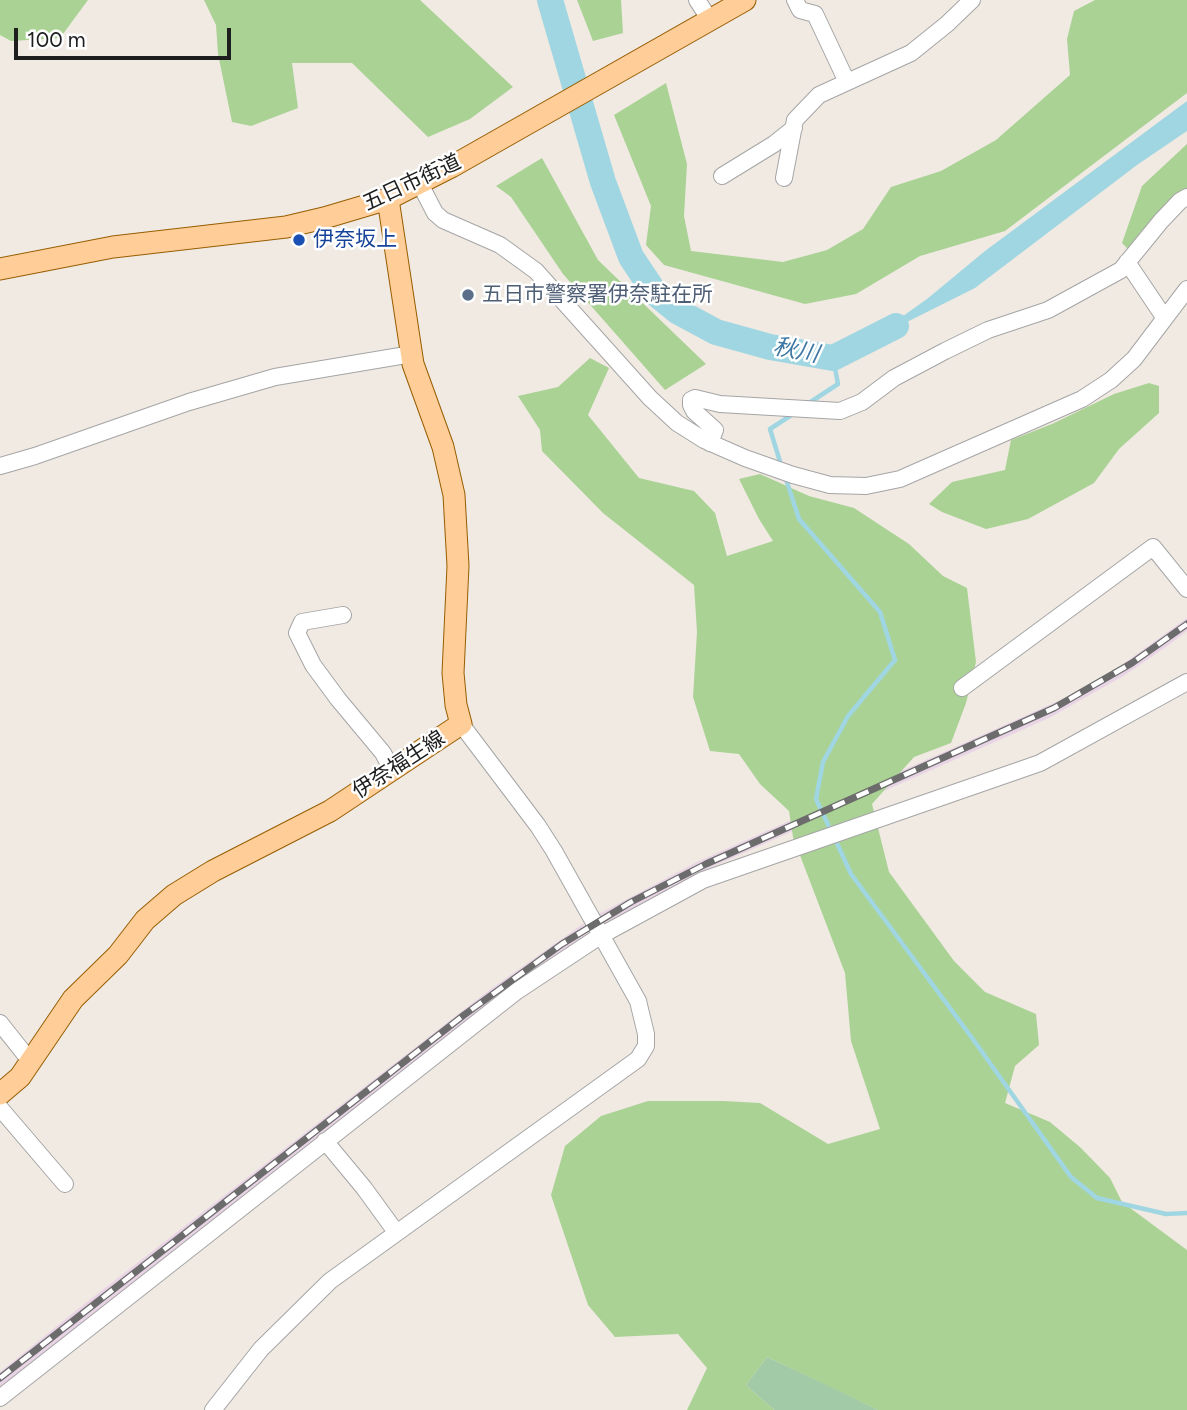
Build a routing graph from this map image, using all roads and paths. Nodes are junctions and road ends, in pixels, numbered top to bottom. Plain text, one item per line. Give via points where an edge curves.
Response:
1 (698, 0) edge
2 (745, 0) edge
3 (795, 0) edge
4 (972, 0) edge
5 (710, 20) junction
6 (847, 82) junction
7 (794, 128) junction
8 (722, 176) dead end
9 (784, 178) dead end
10 (420, 184) junction
11 (1187, 197) edge
12 (388, 199) junction
13 (1127, 262) junction
14 (0, 269) edge
15 (1187, 289) edge
16 (1164, 317) junction
17 (412, 354) junction
18 (710, 443) junction
19 (0, 466) edge
20 (1187, 589) edge
21 (343, 615) dead end
22 (1187, 682) edge
23 (962, 688) dead end
24 (461, 724) junction
25 (391, 768) junction
26 (600, 936) junction
27 (0, 1023) edge
28 (31, 1062) junction
29 (0, 1094) edge
30 (0, 1108) edge
31 (325, 1141) junction
32 (65, 1184) dead end
33 (396, 1232) junction
34 (0, 1398) edge
35 (214, 1410) edge

1 - 5 street
2 - 5 main road, 五日市街道
3 - 6 street via 800,10 815,14
4 - 6 street via 911,53
5 - 10 main road, 五日市街道
6 - 7 street via 819,95 795,120
7 - 8 street
7 - 9 street
10 - 12 main road, 五日市街道
10 - 18 street via 443,220 500,245 536,271 659,408
11 - 13 street
12 - 14 main road, 五日市街道 via 286,227 124,246
12 - 17 main road, 伊奈福生線
13 - 16 street
13 - 18 street via 1121,270 1048,310 945,351 840,411 720,404 695,398 691,400 694,411 715,430
15 - 16 street
16 - 18 street via 1134,359 1093,393 891,482 852,486 816,482
17 - 19 street via 275,377
17 - 24 main road, 伊奈福生線 via 454,495 458,566 453,673
20 - 23 street via 1153,547
21 - 25 street via 302,622 297,633 313,665
22 - 26 street via 1040,763 703,880
24 - 25 main road, 伊奈福生線
24 - 26 street via 538,826
25 - 28 main road, 伊奈福生線 via 330,811 174,895 73,999
26 - 31 street via 517,991
26 - 33 street via 638,1001 646,1034 646,1046 638,1059
27 - 28 street
28 - 29 main road, 伊奈福生線
30 - 32 street
31 - 33 street
31 - 34 street
33 - 35 street via 330,1281 286,1322

